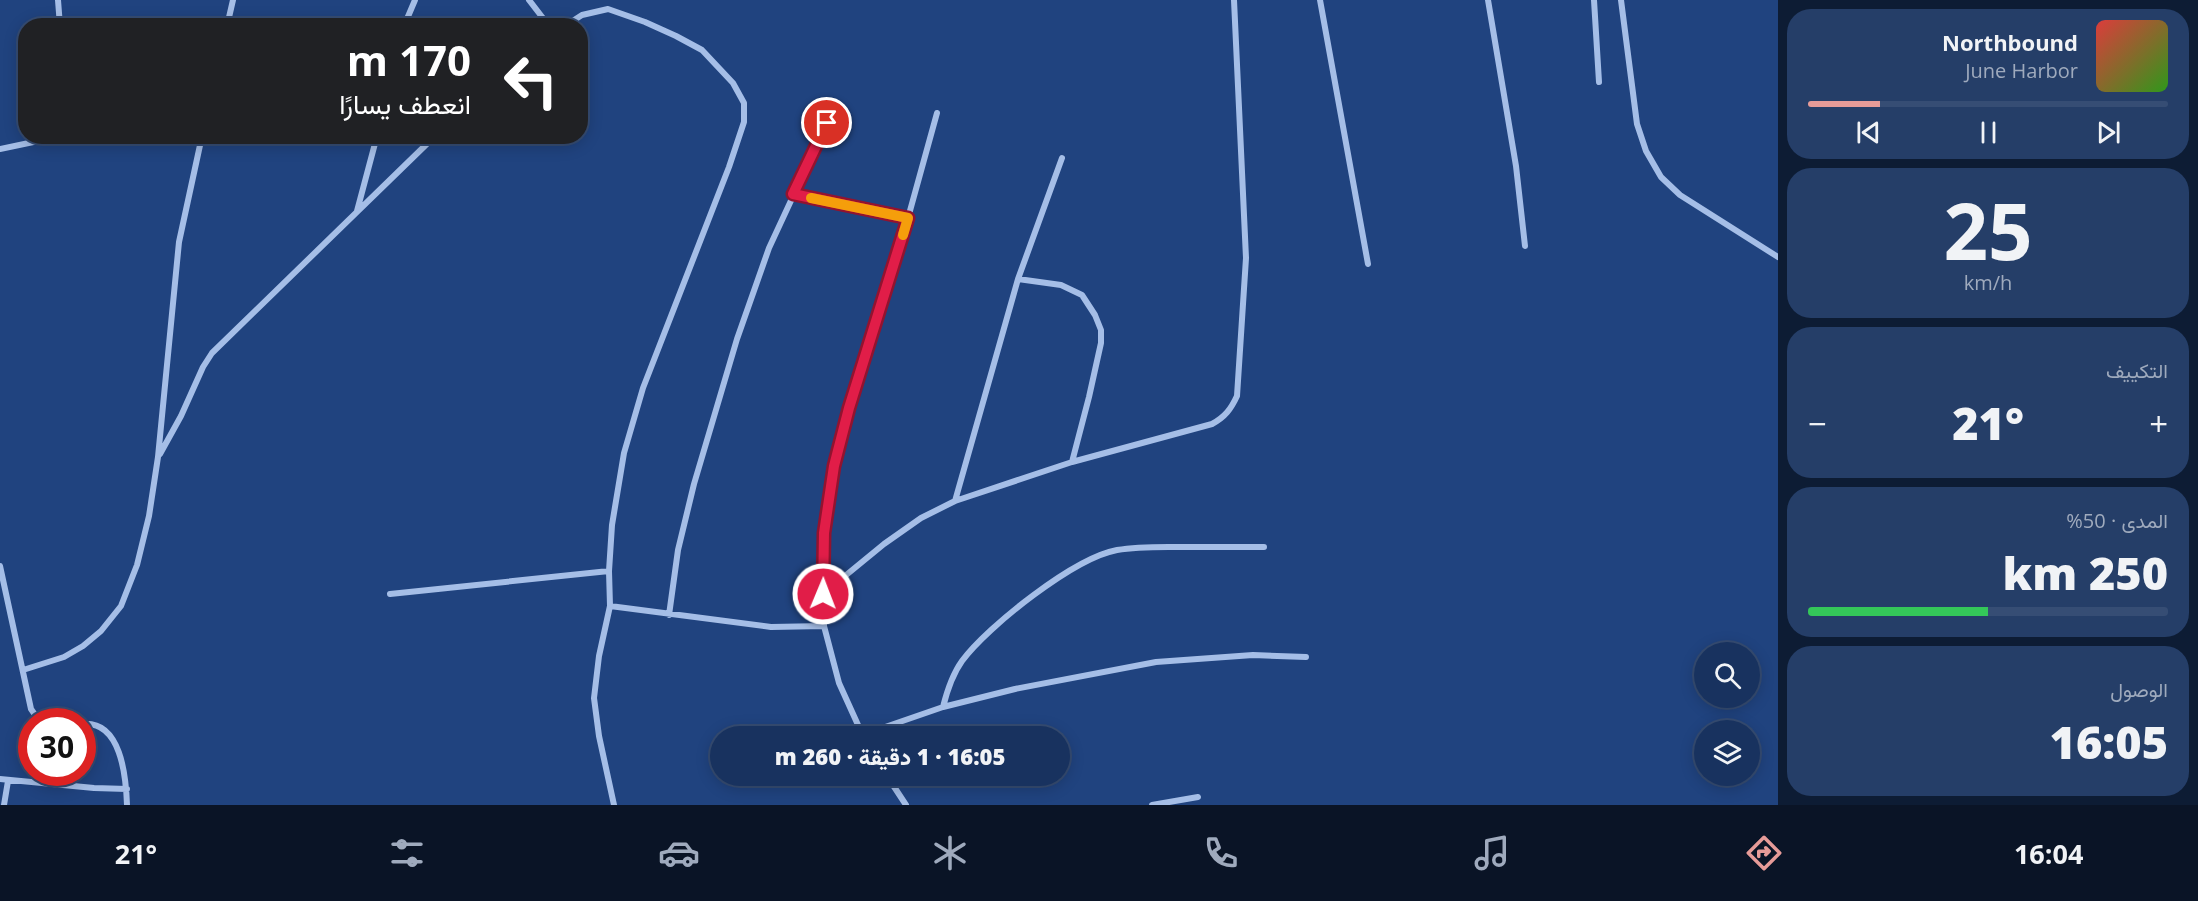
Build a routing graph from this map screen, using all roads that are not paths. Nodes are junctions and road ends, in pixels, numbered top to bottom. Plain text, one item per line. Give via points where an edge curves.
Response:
1 (58, 0) edge
2 (233, 0) edge
3 (415, 0) edge
4 (530, 0) edge
5 (1234, 0) edge
6 (1320, 0) edge
7 (1488, 0) edge
8 (1594, 0) edge
9 (1621, 0) edge
10 (59, 18) edge
11 (229, 18) edge
12 (407, 18) edge
13 (543, 18) edge
14 (577, 18) edge
15 (1599, 82) dead end
16 (937, 113) dead end
17 (827, 123) dead end
18 (24, 144) edge
19 (200, 144) edge
20 (375, 144) edge
21 (427, 144) edge
22 (0, 149) edge
23 (1062, 158) dead end
24 (793, 194) junction
25 (357, 211) junction
26 (908, 218) junction
27 (1525, 246) dead end
28 (1778, 257) edge
29 (1368, 264) dead end
30 (1018, 279) junction
31 (159, 458) junction
32 (1072, 462) junction
33 (955, 501) junction
34 (1263, 547) dead end
35 (0, 566) edge
36 (609, 571) junction
37 (390, 594) dead end
38 (823, 594) junction
39 (610, 606) junction
40 (669, 615) junction
41 (824, 626) junction
42 (1306, 657) dead end
43 (23, 670) junction
44 (943, 707) junction
45 (32, 708) edge
46 (96, 725) edge
47 (858, 726) edge
48 (892, 726) edge
49 (0, 779) edge
50 (8, 781) junction
51 (894, 786) edge
52 (127, 789) junction
53 (1198, 797) dead end
54 (4, 805) edge
55 (127, 805) edge
56 (614, 805) edge
57 (906, 805) edge
58 (1152, 805) edge

1 - 10 street
2 - 11 street
3 - 12 street
4 - 13 street
5 - 32 street via 1246,258 1237,396 1231,409 1212,424
6 - 29 street
7 - 27 street
8 - 15 street
9 - 28 street via 1637,124 1661,177 1680,195
14 - 36 street via 608,9 702,50 733,83 744,103 744,122 729,167 643,388 624,453
16 - 26 street
17 - 24 street
18 - 22 street
19 - 31 street via 179,243
20 - 25 street
21 - 25 street
23 - 30 street
24 - 26 street
24 - 40 street via 769,248 716,408 678,550
25 - 31 street via 212,353
26 - 38 street via 834,466 824,533
30 - 32 street via 1061,285 1082,295 1101,330
30 - 33 street
31 - 43 street via 140,555 121,606 83,646 64,657
32 - 33 street
33 - 38 street via 893,537
34 - 44 street via 1140,547 1114,550 1074,567 981,639 961,662
35 - 43 street
36 - 37 street
36 - 39 street
38 - 41 street
39 - 40 street
39 - 56 street via 594,698
40 - 41 street via 771,627
41 - 47 street via 839,683
42 - 44 street via 1253,655 1156,662
43 - 45 street
44 - 48 street
46 - 52 street via 112,736
49 - 50 street
50 - 52 street
50 - 54 street
51 - 57 street
52 - 55 street
53 - 58 street

